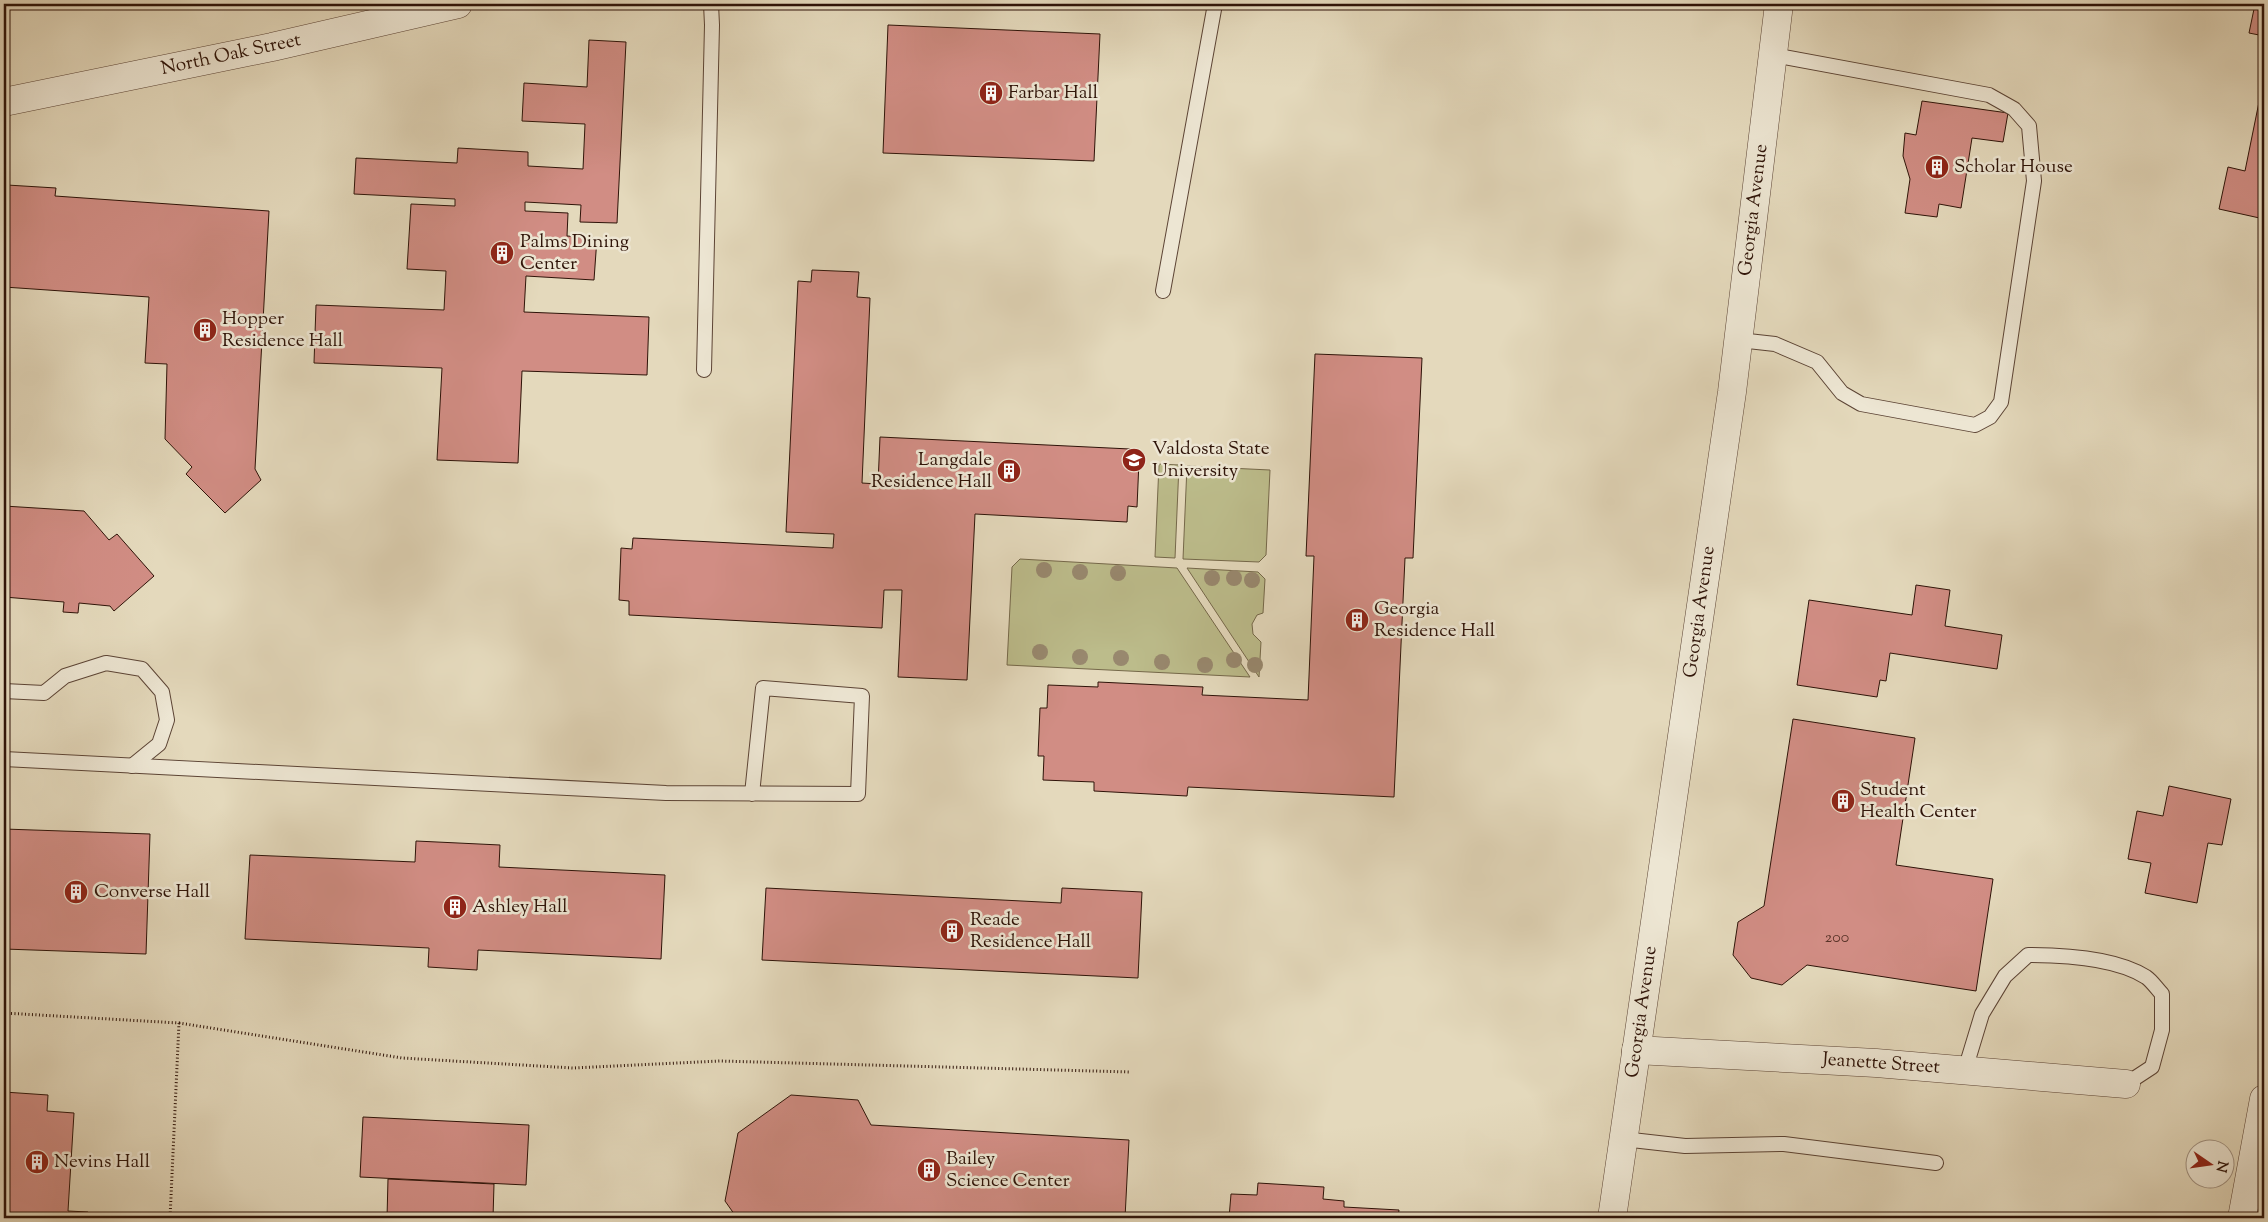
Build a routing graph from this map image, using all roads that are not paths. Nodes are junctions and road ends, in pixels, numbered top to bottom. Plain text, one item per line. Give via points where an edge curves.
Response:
1 (458, 4) edge
2 (711, 4) edge
3 (1215, 4) edge
4 (1779, 4) edge
5 (1773, 56) junction
6 (4, 102) edge
7 (1163, 291) dead end
8 (1739, 340) junction
9 (704, 370) dead end
10 (4, 691) edge
11 (4, 759) edge
12 (132, 766) junction
13 (752, 794) junction
14 (1636, 1050) junction
15 (1965, 1070) junction
16 (2126, 1084) joint
17 (2264, 1104) edge
18 (1623, 1139) junction
19 (1936, 1163) dead end
20 (1612, 1218) edge
21 (2242, 1218) edge

1 - 6 street, North Oak Street via 272,47
2 - 9 lane
3 - 7 lane
4 - 5 street, Georgia Avenue
5 - 8 street, Georgia Avenue
5 - 8 lane via 1990,95 2014,109 2028,126 2034,181 2001,402 1990,417 1975,425 1861,404 1842,393 1817,362 1775,344
8 - 14 street, Georgia Avenue
10 - 12 lane via 44,693 65,676 106,663 142,669 162,692 167,720 159,744
11 - 12 lane
12 - 13 lane via 666,793
13 - 13 lane via 763,688 862,696 858,794
14 - 15 street, Jeanette Street
14 - 18 street, Georgia Avenue
15 - 16 street, Jeanette Street
15 - 16 lane via 1982,1014 2005,976 2028,955 2053,955 2115,965 2146,978 2162,994 2162,1030 2152,1067
17 - 21 street
18 - 19 lane via 1685,1146 1784,1144
18 - 20 street, Georgia Avenue

